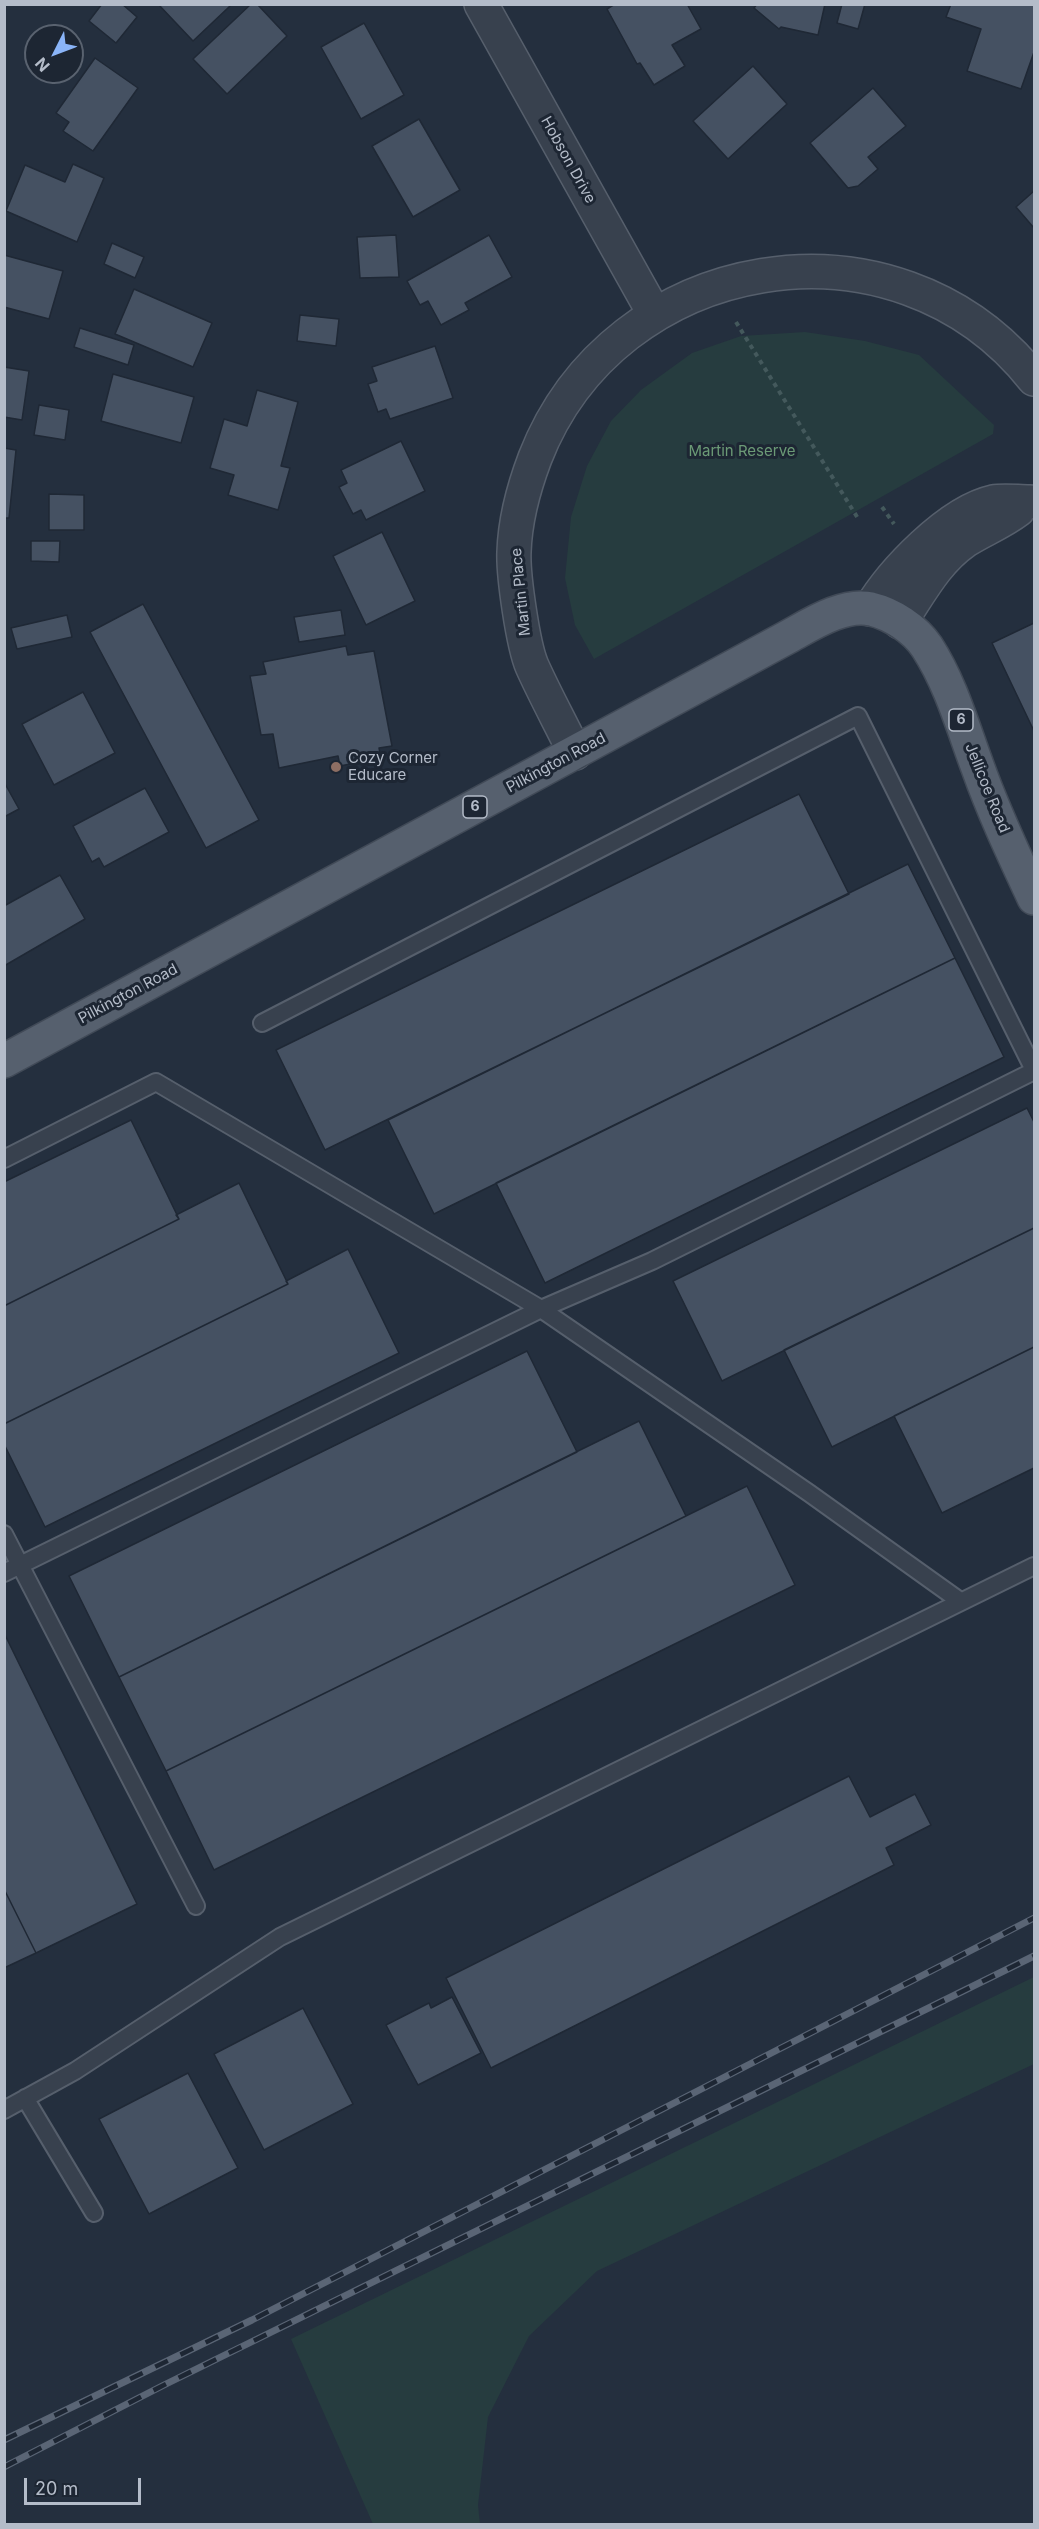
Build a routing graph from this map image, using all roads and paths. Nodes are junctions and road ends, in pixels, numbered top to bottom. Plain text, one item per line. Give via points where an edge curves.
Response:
1 (481, 4) edge
2 (655, 315) junction
3 (732, 316) dead end
4 (1035, 379) edge
5 (1032, 501) edge
6 (859, 520) dead end
7 (870, 609) junction
8 (900, 621) junction
9 (575, 753) junction
10 (1032, 885) edge
11 (262, 1023) dead end
12 (4, 1061) edge
13 (1035, 1070) edge
14 (4, 1159) edge
15 (540, 1309) junction
16 (4, 1534) edge
17 (21, 1565) junction
18 (1035, 1566) edge
19 (4, 1573) edge
20 (960, 1601) junction
21 (196, 1906) dead end
22 (25, 2098) junction
23 (4, 2110) edge
24 (94, 2213) dead end

1 - 2 street, Hobson Drive
2 - 4 street, Martin Place via 716,286 766,274 803,271 867,277 922,295 963,316 1002,345
2 - 9 street, Martin Place via 610,348 581,380 546,431 523,489 513,552 520,608 531,663
3 - 6 path
5 - 7 street via 993,502 953,521 916,553
5 - 8 street via 963,542 934,569
7 - 8 main road, 6
7 - 9 main road, Pilkington Road / 6 via 849,610 824,618
8 - 10 main road, Jellicoe Road / 6 via 926,646 940,671 1003,830
9 - 12 main road, Pilkington Road / 6
11 - 13 lane via 858,716
13 - 15 lane via 652,1261
14 - 15 lane via 156,1082
15 - 17 lane
15 - 20 lane
16 - 17 lane
17 - 19 lane
17 - 21 lane
18 - 20 lane
20 - 22 lane via 280,1937 75,2071
22 - 23 lane
22 - 24 lane

